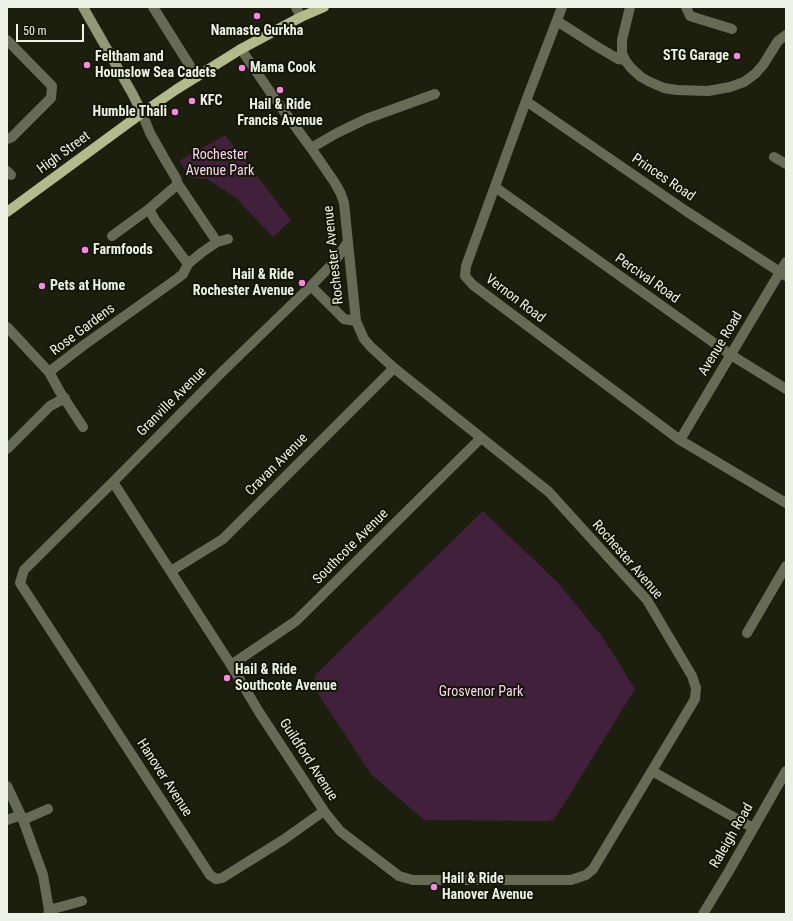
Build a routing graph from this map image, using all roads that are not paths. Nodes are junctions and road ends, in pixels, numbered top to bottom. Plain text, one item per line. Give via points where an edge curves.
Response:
1 (83, 7) edge
2 (153, 7) edge
3 (296, 7) edge
4 (324, 7) edge
5 (562, 7) edge
6 (630, 7) edge
7 (686, 7) edge
8 (301, 17) junction
9 (557, 20) junction
10 (732, 28) dead end
11 (786, 35) edge
12 (7, 40) edge
13 (241, 49) junction
14 (628, 64) junction
15 (197, 77) junction
16 (435, 94) dead end
17 (526, 101) junction
18 (142, 113) junction
19 (7, 139) edge
20 (311, 148) junction
21 (774, 157) dead end
22 (786, 164) edge
23 (178, 184) junction
24 (495, 187) junction
25 (148, 209) junction
26 (7, 212) edge
27 (112, 236) dead end
28 (228, 239) dead end
29 (217, 242) junction
30 (347, 243) junction
31 (786, 262) edge
32 (188, 264) junction
33 (783, 274) edge
34 (310, 286) junction
35 (356, 321) junction
36 (7, 327) edge
37 (731, 355) junction
38 (394, 368) junction
39 (49, 372) junction
40 (786, 389) edge
41 (64, 398) junction
42 (83, 427) dead end
43 (481, 438) junction
44 (680, 440) junction
45 (7, 449) edge
46 (113, 482) junction
47 (786, 503) edge
48 (786, 566) edge
49 (171, 571) junction
50 (20, 582) joint
51 (747, 633) dead end
52 (231, 665) junction
53 (786, 771) edge
54 (652, 772) junction
55 (7, 786) edge
56 (48, 809) dead end
57 (324, 811) junction
58 (22, 817) junction
59 (7, 820) edge
60 (753, 828) junction
61 (586, 875) joint
62 (82, 901) dead end
63 (49, 912) edge
64 (702, 914) edge

1 - 18 street
2 - 15 street
3 - 8 street
4 - 8 main road, High Street
5 - 9 street, Vernon Road
6 - 14 street via 622,40 622,53
7 - 10 street via 690,16
8 - 13 main road, High Street
9 - 14 street
9 - 17 street, Vernon Road
11 - 14 street via 778,41 755,74 744,82 730,87 708,91 664,88 642,77
12 - 19 street via 52,86 51,98
13 - 15 main road, High Street
13 - 20 street, Rochester Avenue
15 - 18 main road, High Street
16 - 20 street via 366,119
17 - 24 street, Vernon Road
17 - 33 street, Princes Road
18 - 23 street
18 - 26 main road, High Street
20 - 30 street, Rochester Avenue via 341,194
21 - 22 street
23 - 25 street
23 - 29 street
24 - 37 street, Percival Road
24 - 44 street, Vernon Road via 466,266 465,276 473,285
25 - 27 street
25 - 32 street
28 - 29 street, Rose Gardens
29 - 32 street, Rose Gardens
30 - 34 street, Granville Avenue via 335,261
30 - 35 street, Rochester Avenue
31 - 33 street, Avenue Road
32 - 39 street, Rose Gardens via 178,278
33 - 37 street, Avenue Road
34 - 35 street, Rochester Avenue via 344,319
34 - 46 street, Granville Avenue
35 - 38 street, Rochester Avenue via 364,339
36 - 39 street
37 - 40 street, Percival Road
37 - 44 street, Avenue Road
38 - 43 street, Rochester Avenue
38 - 49 street, Cravan Avenue via 223,539
39 - 41 street
41 - 42 street
41 - 45 street via 50,406
43 - 52 street, Southcote Avenue via 296,621
43 - 54 street, Rochester Avenue via 549,492 647,600 692,676 696,688 695,699
44 - 47 street, Vernon Road
46 - 49 street, Guildford Avenue
46 - 50 street, Granville Avenue via 24,570
48 - 51 street
49 - 52 street, Guildford Avenue
50 - 57 street, Hanover Avenue via 210,875 216,879 222,878
52 - 57 street, Guildford Avenue
53 - 60 street, Raleigh Road
54 - 60 street
54 - 61 street, Rochester Avenue via 593,869
55 - 58 street
56 - 58 street
57 - 61 street, Guildford Avenue via 340,831 399,876 413,880 571,880
58 - 59 street
58 - 63 street via 43,875
60 - 64 street, Raleigh Road
62 - 63 street

